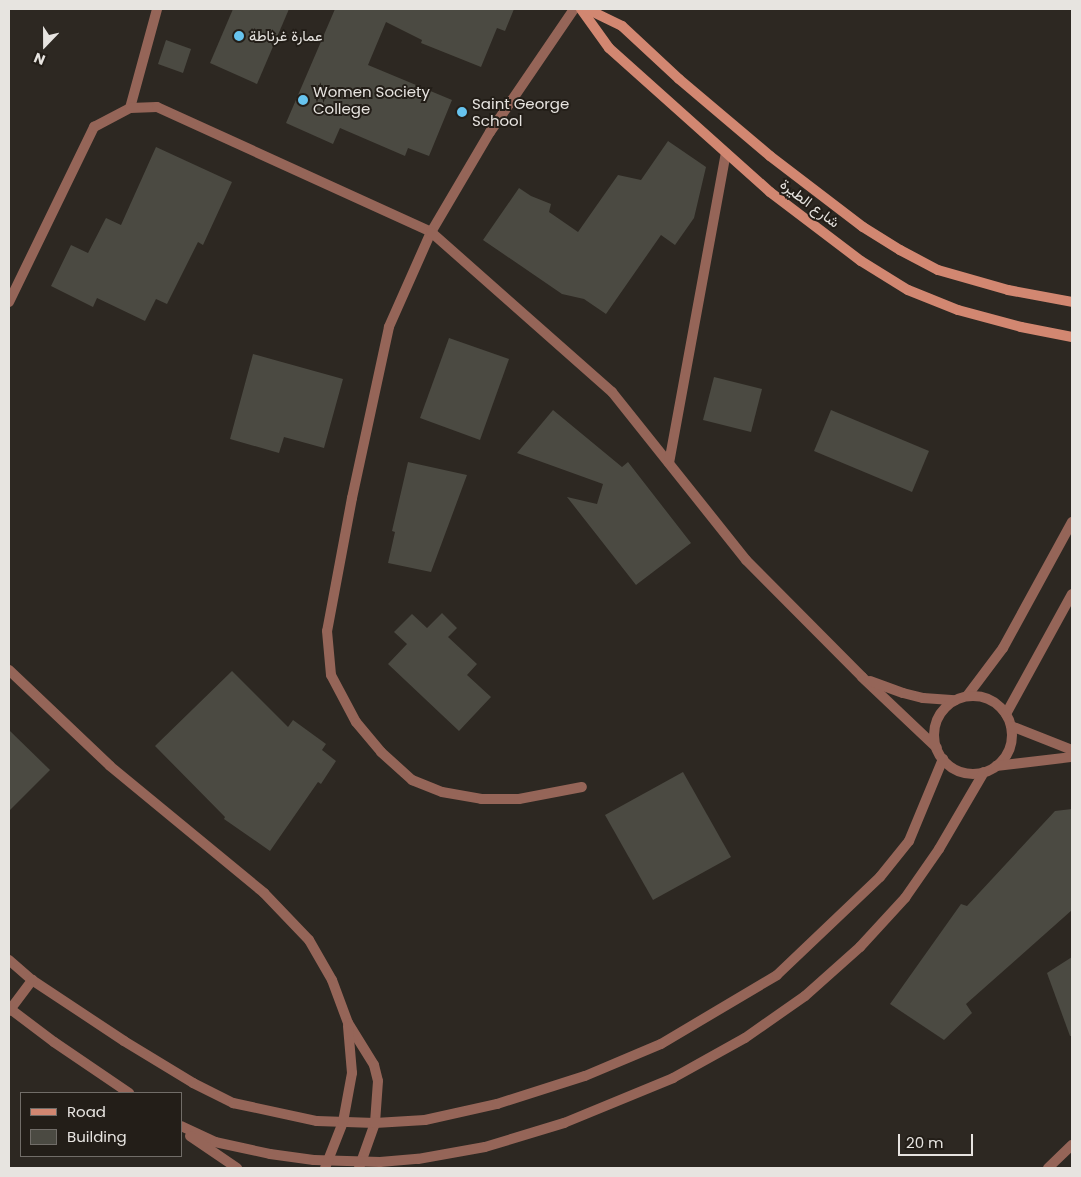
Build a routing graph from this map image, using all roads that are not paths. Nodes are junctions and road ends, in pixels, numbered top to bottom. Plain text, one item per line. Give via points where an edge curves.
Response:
1 (157, 9) edge
2 (574, 9) edge
3 (581, 9) edge
4 (587, 9) edge
5 (130, 108) junction
6 (726, 153) junction
7 (431, 232) junction
8 (9, 302) edge
9 (1072, 302) edge
10 (1072, 337) edge
11 (669, 464) junction
12 (1072, 522) edge
13 (1072, 594) edge
14 (9, 670) edge
15 (862, 677) junction
16 (966, 696) junction
17 (955, 700) junction
18 (1006, 714) junction
19 (1011, 726) junction
20 (937, 748) junction
21 (1072, 750) edge
22 (1072, 757) edge
23 (943, 759) junction
24 (996, 766) junction
25 (984, 772) junction
26 (582, 787) dead end
27 (9, 960) edge
28 (32, 980) junction
29 (9, 1009) edge
30 (348, 1023) junction
31 (128, 1092) edge
32 (343, 1122) junction
33 (375, 1123) junction
34 (182, 1128) edge
35 (182, 1129) edge
36 (1072, 1145) edge
37 (328, 1164) edge
38 (360, 1165) edge
39 (237, 1168) edge
40 (1048, 1168) edge

1 - 5 street
2 - 7 street via 490,132
3 - 6 main road, شارع الطيرة via 609,48
4 - 9 main road, شارع الطيرة via 622,26 770,156 863,227 900,250 938,270 1008,290
5 - 7 street via 157,107
5 - 8 street via 94,127
6 - 10 main road, شارع الطيرة via 770,192 862,261 908,290 958,310
6 - 11 street
7 - 11 street via 612,392
7 - 26 street via 389,327 327,630 331,675 356,722 381,752 412,780 442,792 481,800 519,799
11 - 15 street via 746,560
12 - 16 street via 1003,648
13 - 18 street
14 - 30 street via 110,766 264,893 309,940 332,980
15 - 17 street via 903,694
15 - 20 street
16 - 17 street
16 - 18 street via 991,699
17 - 20 street via 938,718 934,730
18 - 19 street
19 - 21 street
19 - 24 street via 1012,745
20 - 23 street
22 - 24 street
23 - 25 street via 958,770 971,774
23 - 33 street via 909,841 880,877 777,975 661,1044 585,1076 497,1104 425,1120
24 - 25 street
25 - 38 street via 939,850 905,898 860,947 804,996 745,1038 673,1078 564,1123 485,1147 428,1158
27 - 28 street
28 - 29 street
28 - 32 street via 193,1084 233,1103 318,1121
29 - 31 street
30 - 32 street via 352,1073
30 - 33 street via 374,1065 378,1081
32 - 33 street
32 - 37 street
33 - 38 street
34 - 37 street via 215,1142
35 - 39 street
36 - 40 street
37 - 38 street

